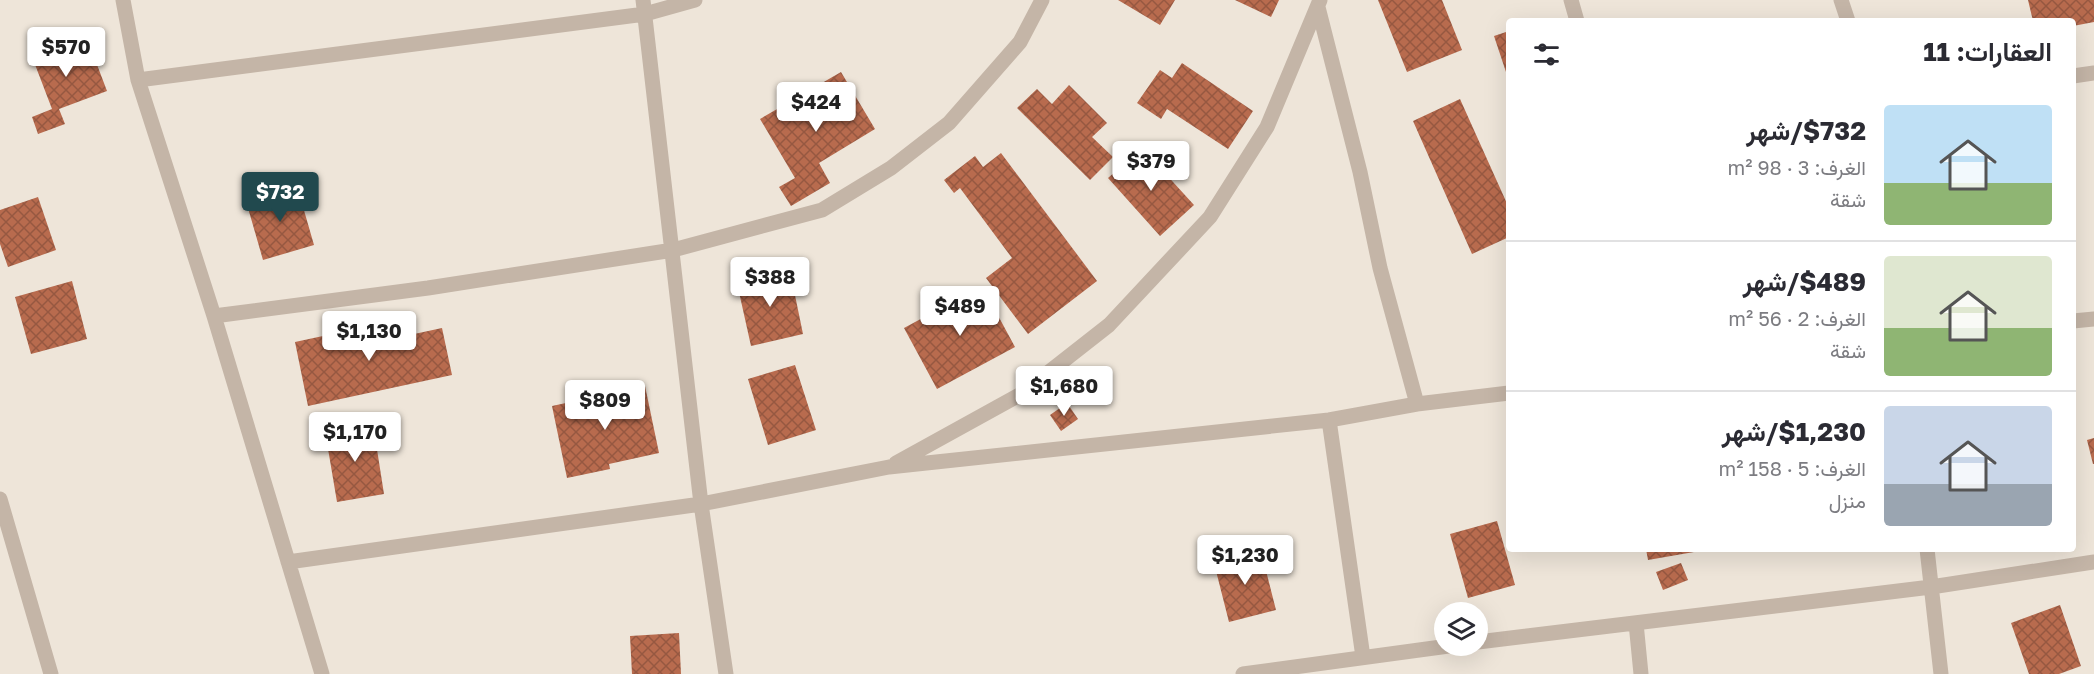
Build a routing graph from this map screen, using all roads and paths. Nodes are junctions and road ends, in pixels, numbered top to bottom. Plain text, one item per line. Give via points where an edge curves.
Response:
1 (123, 0) edge
2 (695, 0) edge
3 (1042, 0) edge
4 (1571, 0) edge
5 (1841, 0) edge
6 (1319, 4) edge
7 (644, 7) edge
8 (1576, 18) edge
9 (1847, 18) edge
10 (2094, 73) edge
11 (2076, 76) edge
12 (138, 80) junction
13 (673, 250) junction
14 (214, 316) junction
15 (2094, 319) edge
16 (2076, 321) edge
17 (1506, 393) edge
18 (1417, 404) junction
19 (1329, 420) junction
20 (889, 467) junction
21 (0, 499) edge
22 (701, 504) junction
23 (1927, 552) edge
24 (288, 562) junction
25 (2094, 562) edge
26 (1931, 587) junction
27 (1636, 623) junction
28 (1488, 641) edge
29 (1434, 648) edge
30 (1363, 657) junction
31 (51, 674) edge
32 (322, 674) edge
33 (726, 674) edge
34 (1243, 674) edge
35 (1641, 674) edge
36 (1941, 674) edge

1 - 12 street
2 - 7 street
3 - 13 street via 1020,42 949,123 891,168 822,210
4 - 8 street
5 - 9 street
6 - 18 street via 1380,268
6 - 20 street via 1267,127 1210,218 1109,325 1021,394
7 - 12 street
7 - 13 street
10 - 11 street
12 - 14 street
13 - 14 street
13 - 22 street
14 - 24 street
15 - 16 street
17 - 18 street
18 - 19 street
19 - 20 street
19 - 30 street
20 - 22 street
21 - 31 street
22 - 24 street
22 - 33 street
23 - 26 street
24 - 32 street
25 - 26 street
26 - 27 street
26 - 36 street
27 - 28 street
27 - 35 street
29 - 30 street
30 - 34 street

